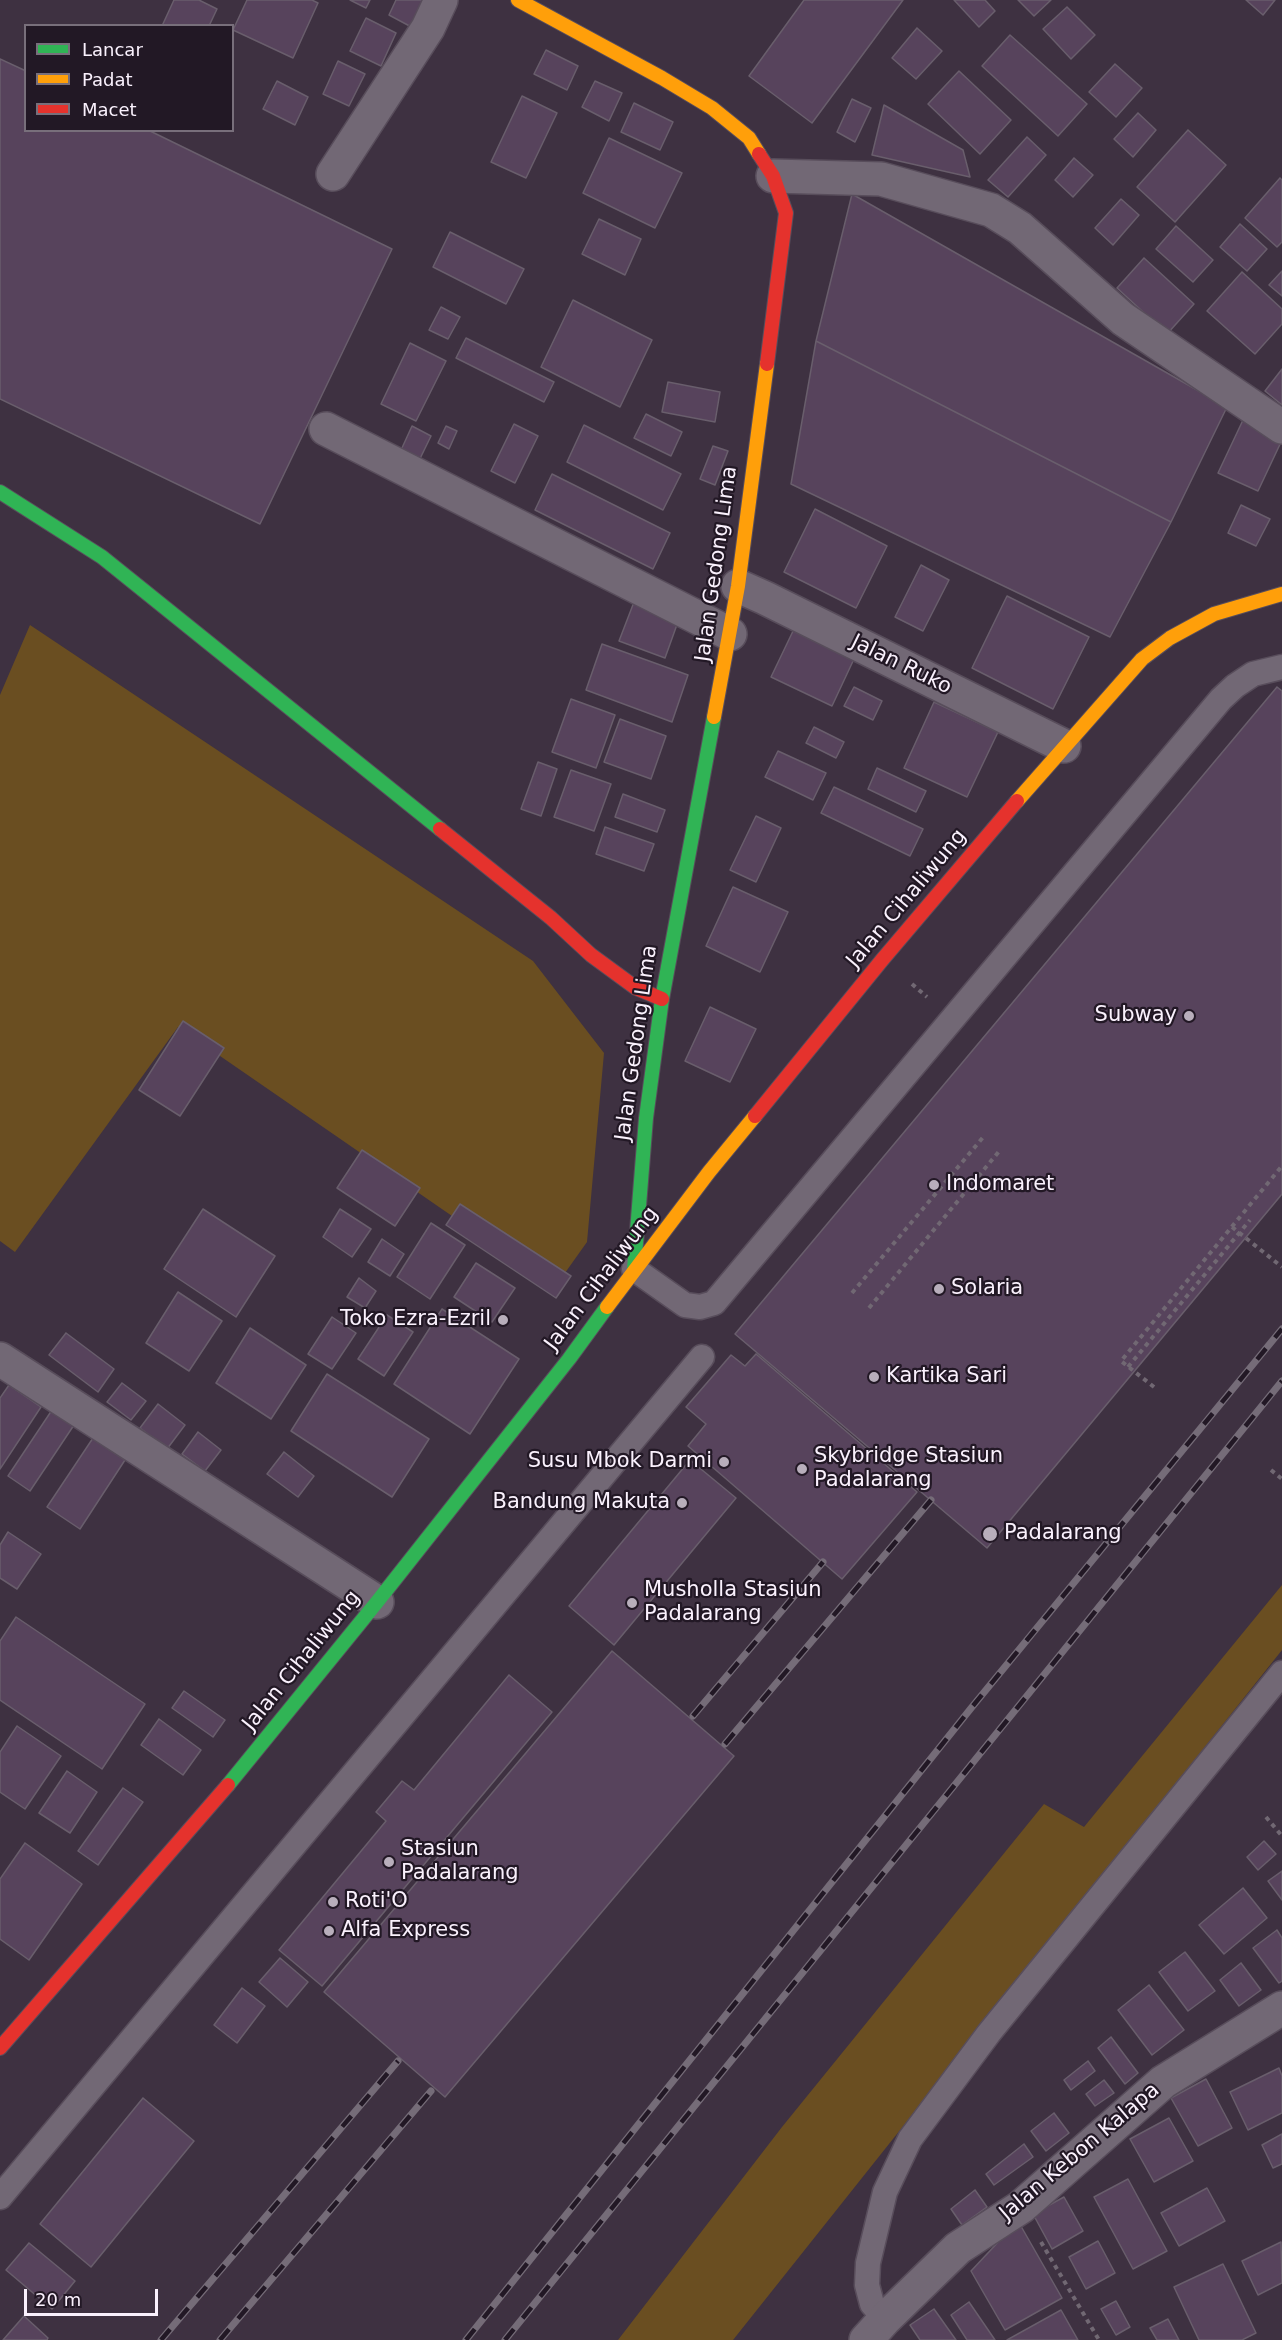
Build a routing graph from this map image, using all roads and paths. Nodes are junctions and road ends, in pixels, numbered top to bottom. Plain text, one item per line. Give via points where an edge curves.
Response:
1 (441, 0) edge
2 (518, 0) edge
3 (333, 174) dead end
4 (773, 176) junction
5 (1282, 428) edge
6 (326, 429) dead end
7 (0, 492) edge
8 (738, 586) junction
9 (1282, 594) edge
10 (730, 634) junction
11 (1282, 667) edge
12 (1064, 746) junction
13 (882, 960) junction
14 (663, 999) junction
15 (952, 1018) junction
16 (985, 1135) dead end
17 (1001, 1149) dead end
18 (1282, 1166) edge
19 (1250, 1220) dead end
20 (1232, 1227) junction
21 (1239, 1233) junction
22 (1282, 1267) edge
23 (634, 1269) junction
24 (852, 1293) dead end
25 (869, 1308) dead end
26 (702, 1357) dead end
27 (0, 1359) edge
28 (1128, 1367) junction
29 (1154, 1387) dead end
30 (1271, 1470) dead end
31 (1282, 1479) edge
32 (377, 1602) junction
33 (1282, 1674) edge
34 (1266, 1817) dead end
35 (1282, 1836) edge
36 (1282, 2008) edge
37 (0, 2048) edge
38 (0, 2197) edge
39 (1021, 2207) junction
40 (875, 2329) edge
41 (1099, 2340) edge

1 - 3 street via 428,28
2 - 4 main road, Jalan Gedong Lima via 712,108 749,138
4 - 5 street via 881,179 991,210 1020,228 1123,319
4 - 8 main road, Jalan Gedong Lima via 786,213
6 - 10 street
7 - 14 main road via 102,557 551,918 591,955 636,988
8 - 10 main road, Jalan Gedong Lima
8 - 12 street, Jalan Ruko
9 - 12 main road, Jalan Cihaliwung via 1214,614 1170,638 1142,659
10 - 14 main road, Jalan Gedong Lima
11 - 15 lane via 1253,674 1221,699
12 - 13 main road, Jalan Cihaliwung
13 - 15 path
13 - 23 main road, Jalan Cihaliwung via 708,1172
14 - 23 main road, Jalan Gedong Lima via 646,1118
15 - 23 lane via 714,1303 700,1307 685,1305
16 - 24 path
17 - 25 path
18 - 20 path
19 - 21 path
20 - 21 path
20 - 28 path via 1121,1361
21 - 22 path
21 - 28 path
23 - 32 main road, Jalan Cihaliwung via 569,1359
26 - 38 lane
27 - 32 street
28 - 29 path
30 - 31 path
32 - 37 main road, Jalan Cihaliwung via 222,1793
33 - 40 lane via 989,2032 910,2139 885,2192 868,2263 867,2285
34 - 35 path
36 - 39 street, Jalan Kebon Kalapa via 1163,2082
39 - 40 street, Jalan Kebon Kalapa via 958,2248
39 - 41 path

